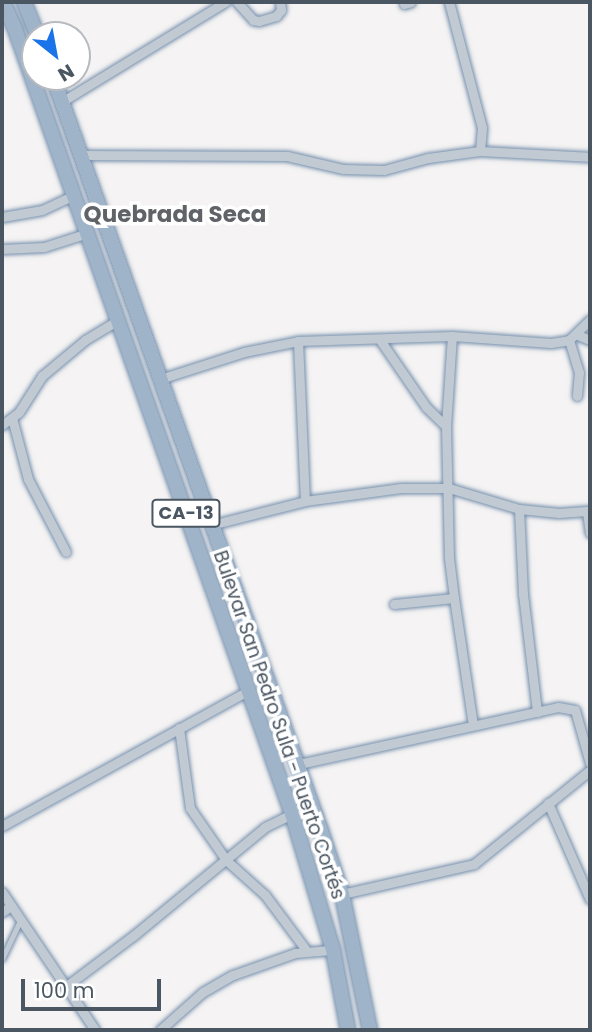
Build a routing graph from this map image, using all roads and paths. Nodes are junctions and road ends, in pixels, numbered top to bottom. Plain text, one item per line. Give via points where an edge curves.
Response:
1 (3, 2) edge
2 (24, 2) edge
3 (225, 2) edge
4 (237, 2) edge
5 (280, 2) edge
6 (449, 2) edge
7 (31, 21) edge
8 (8, 30) edge
9 (59, 91) edge
10 (63, 101) junction
11 (480, 151) junction
12 (81, 155) junction
13 (590, 157) edge
14 (74, 195) junction
15 (2, 217) edge
16 (88, 233) junction
17 (2, 250) edge
18 (118, 320) junction
19 (590, 320) edge
20 (452, 336) junction
21 (573, 338) junction
22 (380, 340) junction
23 (590, 340) edge
24 (298, 341) junction
25 (160, 379) junction
26 (577, 396) dead end
27 (12, 418) junction
28 (2, 425) edge
29 (446, 426) junction
30 (449, 488) junction
31 (305, 500) junction
32 (519, 509) junction
33 (589, 512) edge
34 (215, 524) junction
35 (590, 533) edge
36 (66, 552) dead end
37 (454, 598) junction
38 (394, 604) dead end
39 (248, 691) junction
40 (537, 712) junction
41 (473, 725) junction
42 (179, 728) junction
43 (590, 763) edge
44 (299, 764) junction
45 (590, 769) edge
46 (548, 803) junction
47 (292, 814) junction
48 (2, 826) edge
49 (226, 860) junction
50 (2, 892) edge
51 (342, 894) junction
52 (590, 899) edge
53 (11, 906) junction
54 (2, 912) edge
55 (21, 920) junction
56 (306, 950) junction
57 (333, 950) junction
58 (2, 959) edge
59 (65, 987) junction
60 (95, 1030) edge
61 (160, 1030) edge
62 (348, 1030) edge
63 (370, 1030) edge

1 - 8 highway, Bulevar San Pedro Sula - Puerto Cortés / CA-13
2 - 7 highway
3 - 10 street
4 - 5 street via 259,21 276,16
6 - 11 street via 482,128
8 - 14 highway, Bulevar San Pedro Sula - Puerto Cortés / CA-13
9 - 10 highway, Bulevar San Pedro Sula - Puerto Cortés / CA-13
10 - 12 highway, Bulevar San Pedro Sula - Puerto Cortés / CA-13
11 - 12 street via 384,170 343,169 288,156
11 - 13 street
12 - 25 highway, Bulevar San Pedro Sula - Puerto Cortés / CA-13
14 - 15 street via 42,210
14 - 16 highway, Bulevar San Pedro Sula - Puerto Cortés / CA-13
16 - 17 street via 44,247
16 - 18 highway, Bulevar San Pedro Sula - Puerto Cortés / CA-13
18 - 27 street via 42,376
18 - 39 highway, Bulevar San Pedro Sula - Puerto Cortés / CA-13
19 - 21 street
20 - 21 street via 551,343
20 - 22 street
20 - 29 street
21 - 23 street
21 - 26 street via 579,372
22 - 24 street
22 - 29 street via 426,407
24 - 25 street via 244,352
24 - 31 street
25 - 34 highway, Bulevar San Pedro Sula - Puerto Cortés / CA-13
27 - 28 street
27 - 36 street via 28,479
29 - 30 street
30 - 31 street via 401,488
30 - 32 street
30 - 37 street
31 - 34 street
32 - 33 street
32 - 40 street via 523,594
33 - 35 street
34 - 44 highway, Bulevar San Pedro Sula - Puerto Cortés / CA-13
37 - 38 street
37 - 41 street
39 - 42 street
39 - 47 highway, Bulevar San Pedro Sula - Puerto Cortés / CA-13
40 - 41 street
40 - 43 street via 558,707 575,710
41 - 44 street
42 - 48 street
42 - 49 street via 190,808
44 - 51 highway, Bulevar San Pedro Sula - Puerto Cortés / CA-13
45 - 46 street
46 - 51 street via 474,864
46 - 52 street
47 - 49 street via 264,827
47 - 57 highway, Bulevar San Pedro Sula - Puerto Cortés / CA-13
49 - 56 street via 265,895
49 - 59 street
50 - 53 street
51 - 63 highway, Bulevar San Pedro Sula - Puerto Cortés / CA-13
53 - 54 street
53 - 55 street
55 - 58 lane
55 - 59 street
56 - 57 street
56 - 61 street via 233,975 204,992
57 - 62 highway, Bulevar San Pedro Sula - Puerto Cortés / CA-13
59 - 60 street

